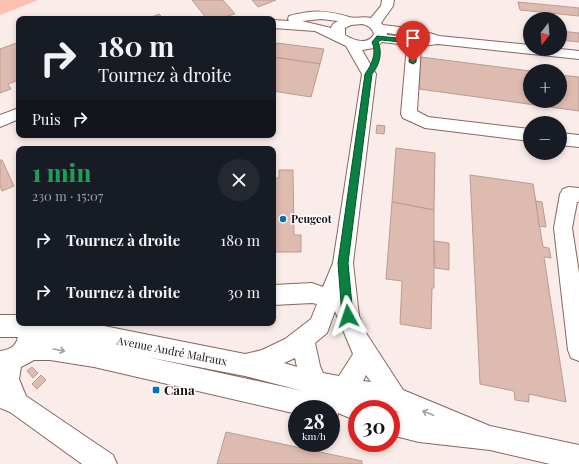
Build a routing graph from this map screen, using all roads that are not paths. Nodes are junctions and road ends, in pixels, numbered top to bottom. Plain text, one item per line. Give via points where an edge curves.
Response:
1 (388, 0) edge
2 (304, 17) junction
3 (347, 21) junction
4 (276, 23) edge
5 (276, 24) edge
6 (316, 28) junction
7 (438, 40) junction
8 (347, 42) junction
9 (414, 42) junction
10 (375, 46) junction
11 (579, 55) edge
12 (16, 114) edge
13 (0, 121) edge
14 (523, 134) edge
15 (567, 140) edge
16 (579, 141) edge
17 (579, 195) edge
18 (276, 295) edge
19 (338, 302) junction
20 (0, 326) edge
21 (28, 328) junction
22 (303, 338) junction
23 (579, 350) edge
24 (366, 354) junction
25 (11, 359) edge
26 (245, 365) junction
27 (9, 398) edge
28 (329, 398) edge
29 (395, 399) junction
30 (348, 404) edge
31 (348, 410) edge
32 (400, 425) edge
33 (490, 438) junction
34 (579, 458) edge
35 (104, 464) edge

1 - 10 street
2 - 3 street via 329,15
2 - 4 street
2 - 6 street
3 - 8 street via 337,31
3 - 10 street via 360,20
5 - 6 street
6 - 8 street
7 - 9 street
7 - 10 street via 416,33
7 - 11 street
8 - 10 street
8 - 10 street
9 - 10 street
9 - 14 street via 410,114 425,122
10 - 19 street
12 - 13 street
15 - 16 street
17 - 23 street via 569,194 563,228
18 - 19 street via 312,293
19 - 22 street via 319,326
19 - 24 street via 348,316
20 - 21 street, Avenue André Malraux
21 - 25 street via 30,338 25,349
21 - 26 street, Avenue André Malraux via 89,334
22 - 26 street via 293,347 264,361
22 - 28 street via 308,369
24 - 28 street
24 - 29 street
25 - 27 street via 7,379
25 -> 28 street, Avenue André Malraux via 34,349 50,349 94,356 223,385 272,386
26 - 28 street, Avenue André Malraux
27 - 35 street
28 - 29 street, Avenue André Malraux
28 - 30 street, Avenue André Malraux
28 - 31 street, Avenue André Malraux
33 -> 29 street, Avenue André Malraux
32 - 33 street, Avenue André Malraux
33 - 34 street, Avenue André Malraux

